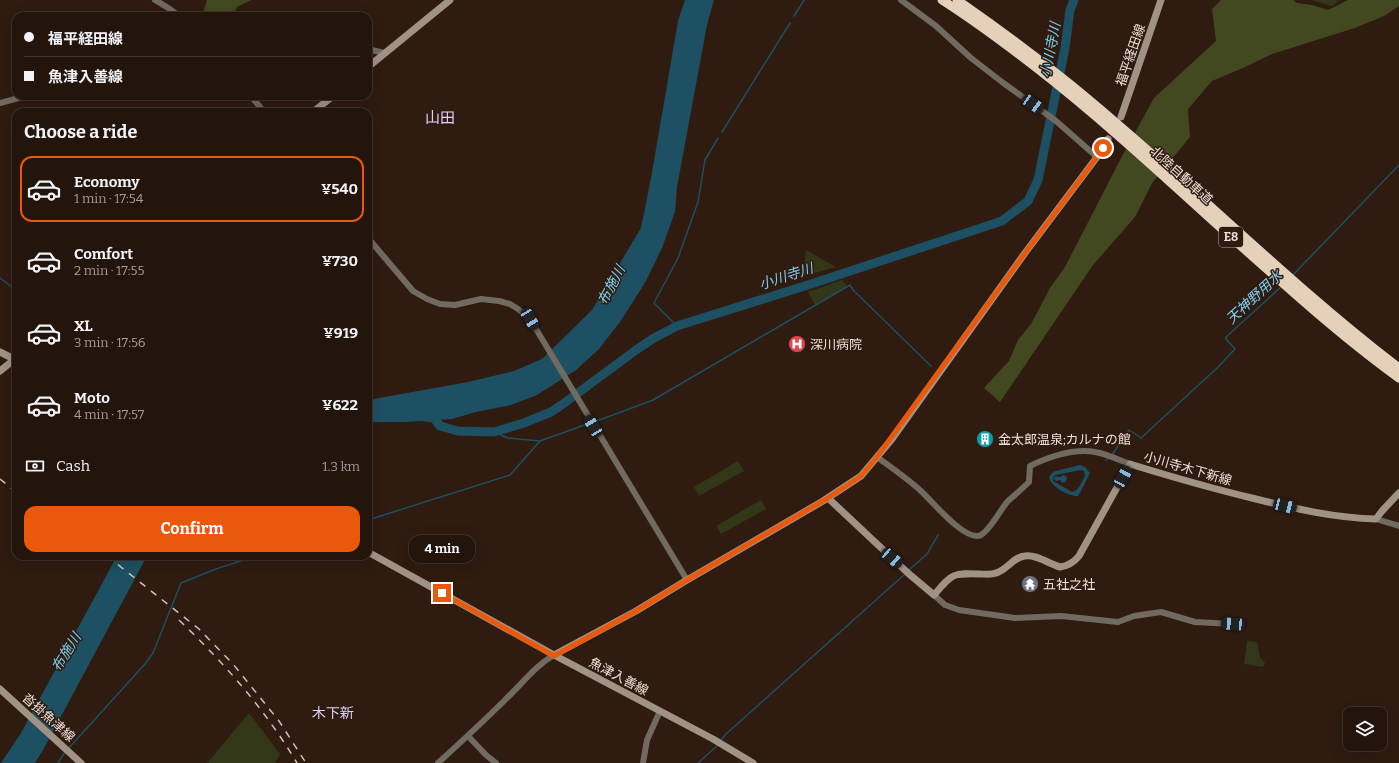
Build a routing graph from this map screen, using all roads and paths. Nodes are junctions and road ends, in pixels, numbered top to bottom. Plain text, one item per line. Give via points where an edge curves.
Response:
1 (155, 0) edge
2 (450, 0) edge
3 (900, 0) edge
4 (942, 0) edge
5 (957, 0) edge
6 (1161, 0) edge
7 (174, 12) edge
8 (983, 23) junction
9 (372, 51) edge
10 (384, 54) junction
11 (372, 64) edge
12 (1069, 88) junction
13 (12, 100) edge
14 (254, 100) edge
15 (328, 100) edge
16 (0, 103) edge
17 (261, 108) edge
18 (318, 108) edge
19 (1122, 117) dead end
20 (1108, 139) dead end
21 (1097, 157) junction
22 (372, 243) edge
23 (0, 352) edge
24 (12, 358) edge
25 (12, 361) edge
26 (1399, 368) edge
27 (0, 371) edge
28 (1399, 378) edge
29 (877, 457) junction
30 (1130, 464) junction
31 (1399, 493) edge
32 (828, 498) junction
33 (1376, 519) junction
34 (1399, 526) edge
35 (372, 554) edge
36 (687, 580) junction
37 (934, 595) junction
38 (1233, 624) dead end
39 (554, 656) junction
40 (0, 689) edge
41 (660, 711) junction
42 (468, 736) junction
43 (81, 763) edge
44 (438, 763) edge
45 (496, 763) edge
46 (643, 763) edge
47 (753, 763) edge

1 - 7 street
2 - 10 main road
3 - 21 street via 936,26 977,63 1056,121
4 - 8 highway, 北陸自動車道 / E8
5 - 8 highway, 北陸自動車道 / E8
6 - 19 main road, 福平経田線
8 - 12 highway, 北陸自動車道 / E8 via 1029,51
9 - 10 street
10 - 11 main road
12 - 26 highway, 北陸自動車道 / E8 via 1143,146 1306,293
12 - 28 highway, 北陸自動車道 / E8 via 1300,298
13 - 16 street
14 - 17 street
15 - 18 main road
20 - 21 main road
21 - 29 main road
22 - 36 street via 417,294 440,304 486,299 510,304 530,319
23 - 24 main road
25 - 27 main road
29 - 30 street via 922,491 958,527 976,536 981,535 992,524 1007,502 1028,482 1030,466 1038,462 1083,450
29 - 32 main road via 861,476
30 - 33 main road, 小川寺木下新線 via 1312,513
30 - 37 main road, 小川寺木下新線 via 1074,561 1060,567 1026,555 997,573 965,572 951,576
31 - 33 main road
32 - 36 main road
32 - 37 main road
33 - 34 street
35 - 39 main road, 魚津入善線
36 - 39 main road
37 - 38 street via 945,605 959,610 1015,618 1061,616 1118,622 1134,616 1161,612 1195,622
39 - 41 main road, 魚津入善線
39 - 42 street via 535,668
40 - 43 main road, 沓掛魚津線
41 - 46 street via 647,740
41 - 47 main road, 魚津入善線
42 - 44 street
42 - 45 street

